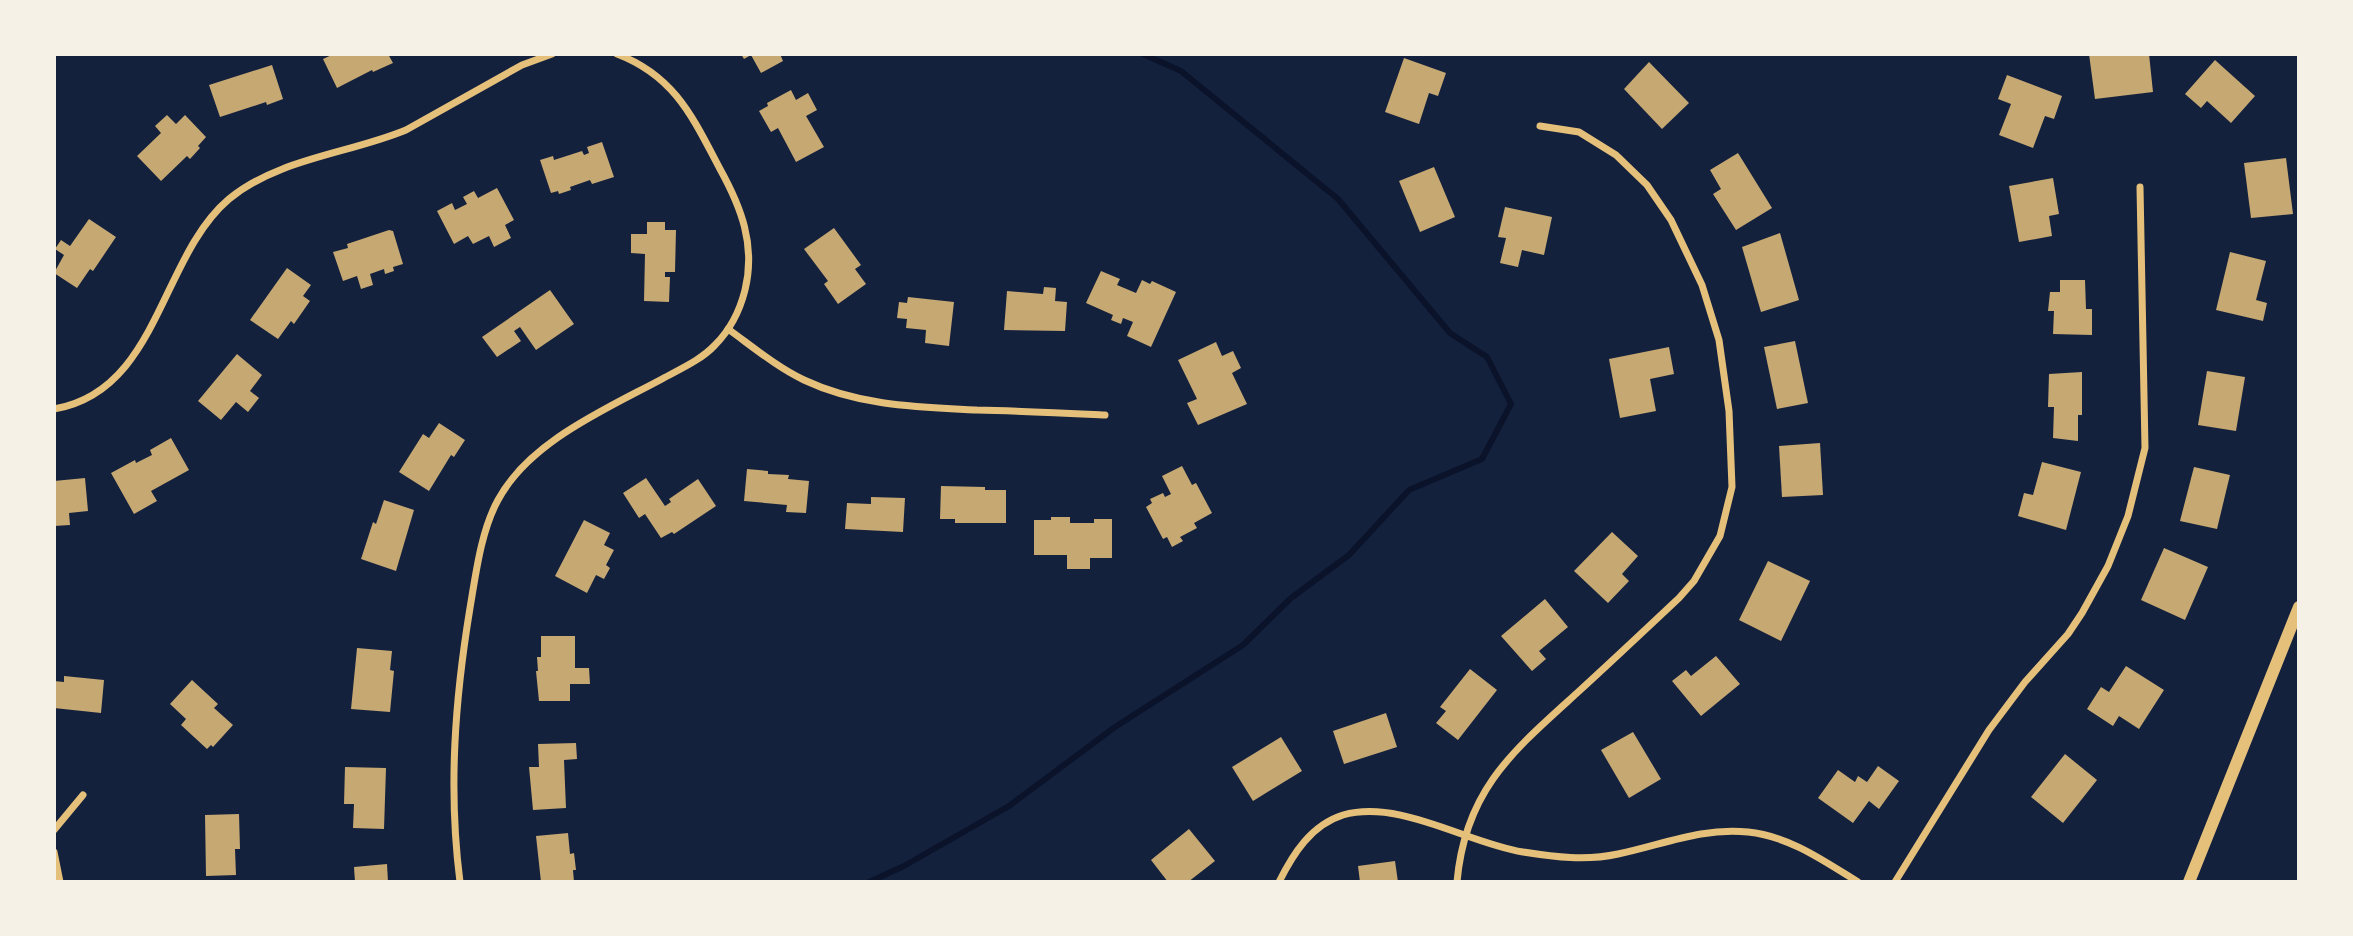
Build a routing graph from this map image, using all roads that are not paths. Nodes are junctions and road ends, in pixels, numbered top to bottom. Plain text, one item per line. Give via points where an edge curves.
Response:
1 (552, 54) edge
2 (617, 54) edge
3 (1540, 126) dead end
4 (2140, 187) dead end
5 (728, 329) junction
6 (54, 409) edge
7 (1105, 415) dead end
8 (2299, 607) edge
9 (83, 795) dead end
10 (54, 830) edge
11 (1465, 836) junction
12 (54, 852) edge
13 (60, 882) edge
14 (460, 882) edge
15 (1279, 882) edge
16 (1457, 882) edge
17 (1858, 882) edge
18 (1895, 882) edge
19 (2189, 882) edge

1 - 6 street via 522,65 406,130 286,167 244,188 226,201 198,237 144,341 122,371 88,398
2 - 5 street via 645,66 674,91 742,214 748,272 742,302
3 - 11 street via 1579,132 1616,155 1647,185 1671,220 1702,285 1719,340 1729,411 1731,487 1720,536 1694,581 1507,758 1476,806
4 - 18 street via 2145,448 2128,516 2082,613 1989,730
5 - 7 street via 803,380 871,402
5 - 14 street via 701,357 555,441 516,475 496,503 474,582 454,730
8 - 19 street
9 - 10 street
11 - 15 street via 1394,814 1344,815 1304,841
11 - 16 street
11 - 17 street via 1519,852 1574,859 1617,855 1713,832 1749,832 1801,848
12 - 13 street

